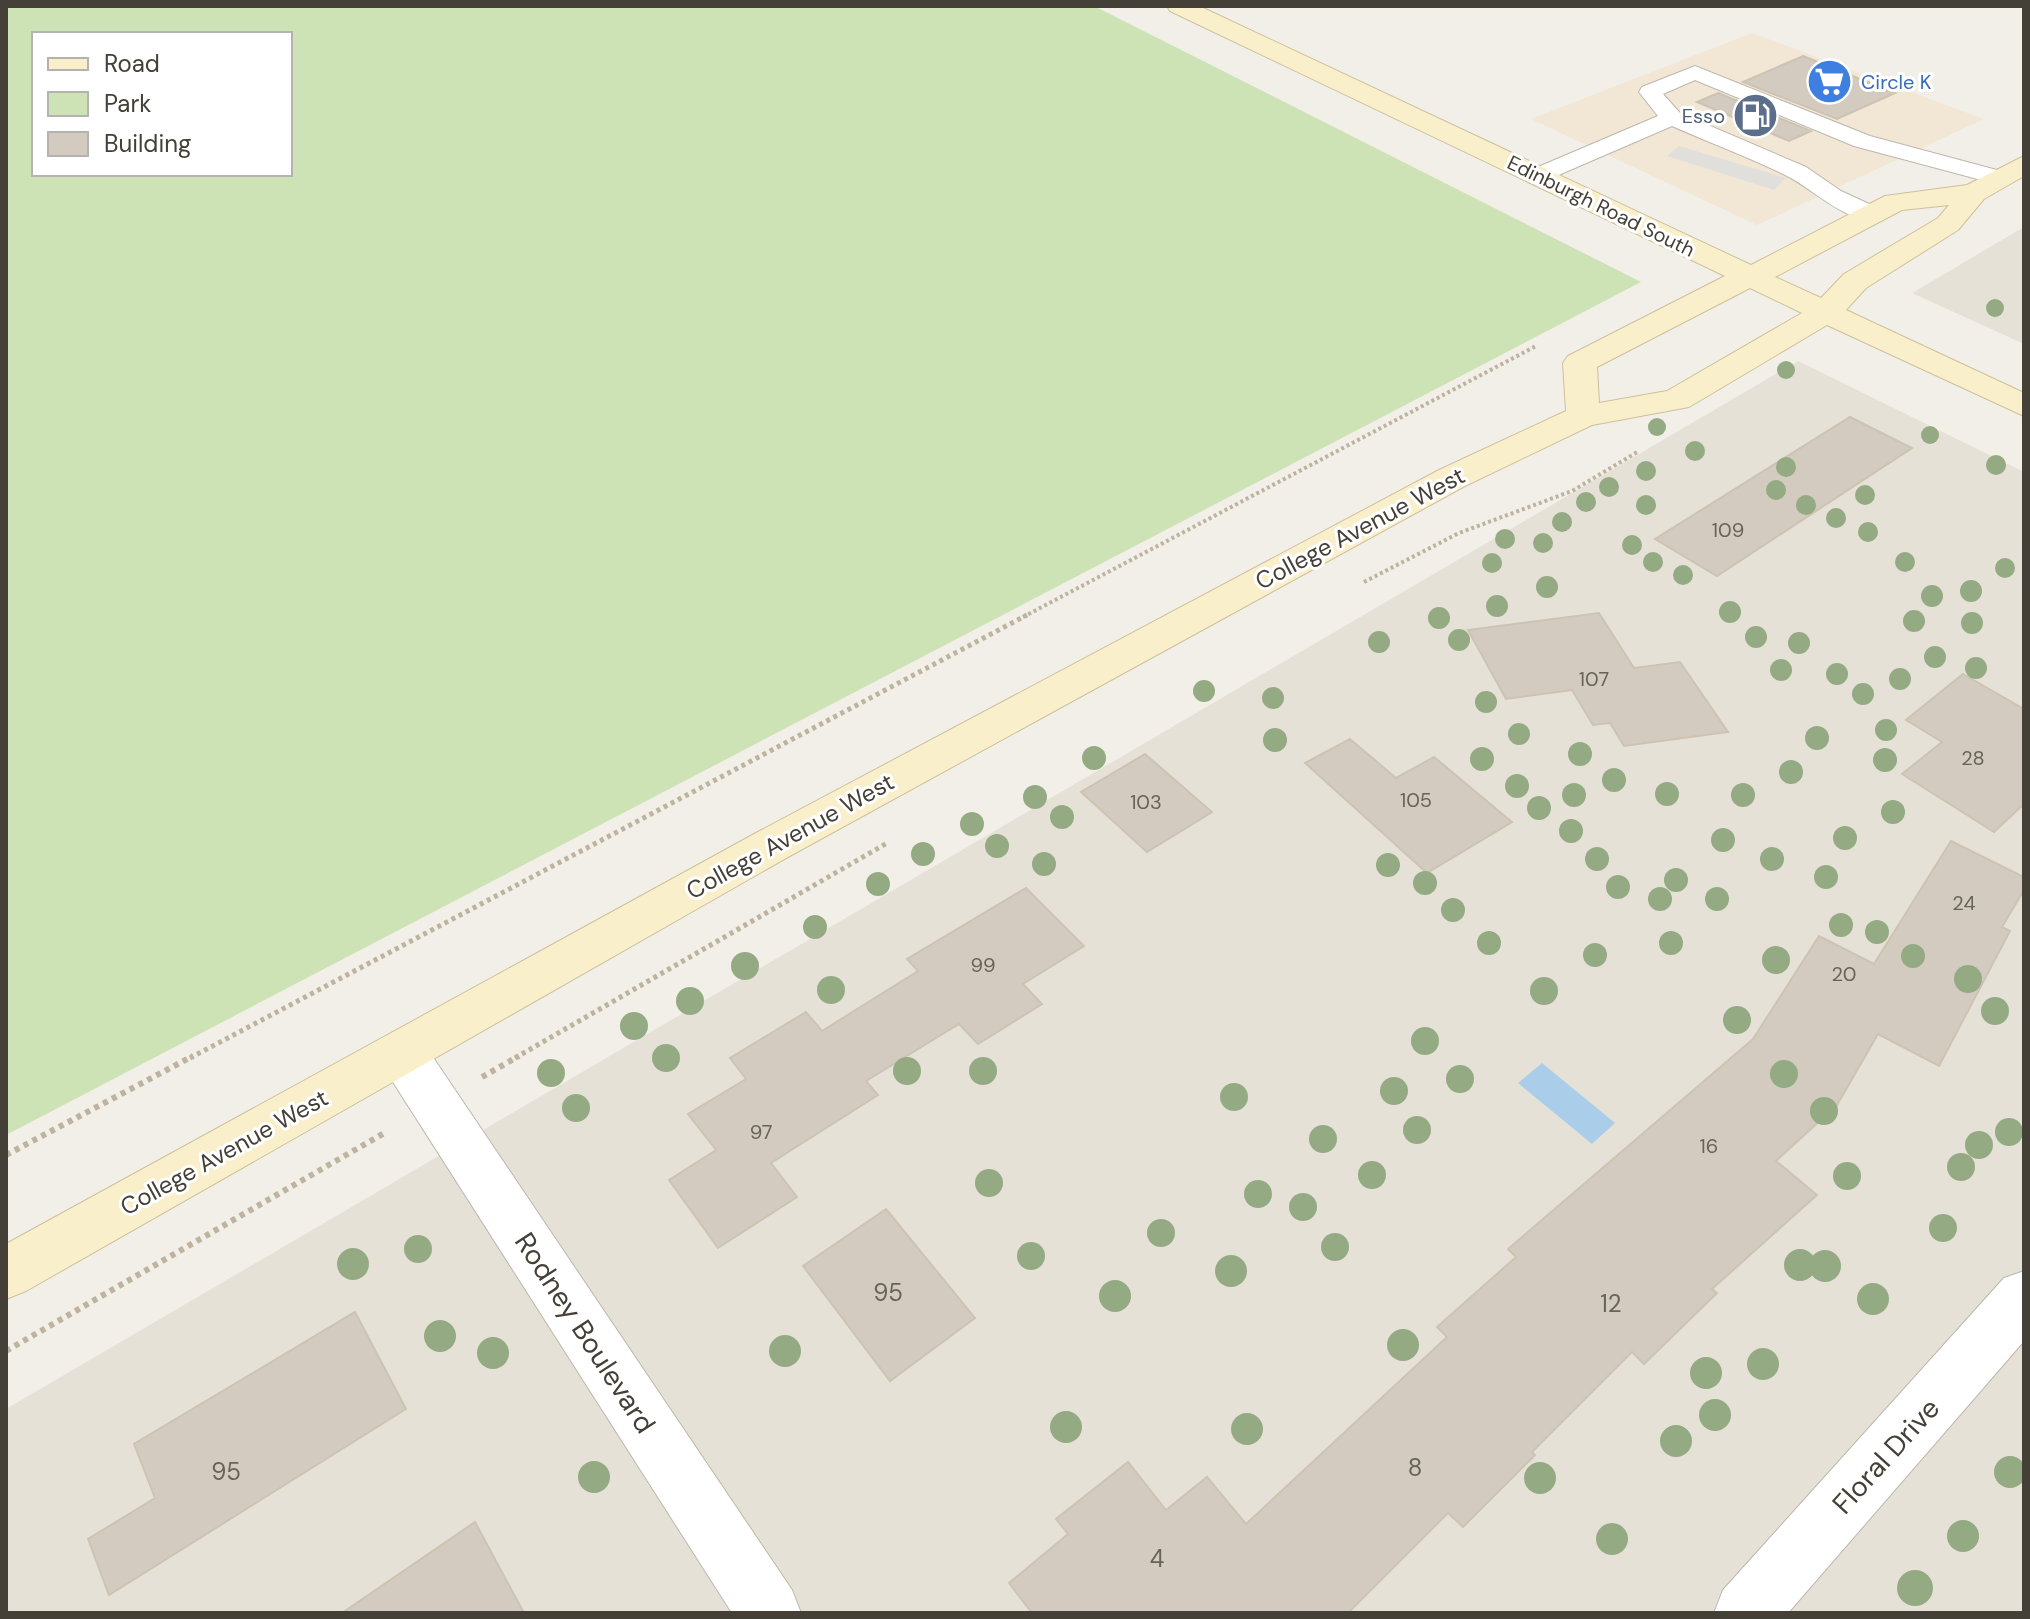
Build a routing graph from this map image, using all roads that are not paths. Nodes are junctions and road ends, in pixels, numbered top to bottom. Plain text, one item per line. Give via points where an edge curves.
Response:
1 (1179, 6) edge
2 (1672, 118) junction
3 (1862, 141) junction
4 (1798, 172) junction
5 (1539, 175) junction
6 (1999, 178) edge
7 (1872, 214) junction
8 (1747, 276) junction
9 (1825, 313) junction
10 (2024, 406) edge
11 (1583, 416) junction
12 (402, 1053) junction
13 (6, 1273) edge
14 (2024, 1297) edge
15 (769, 1613) edge
16 (1746, 1613) edge

1 - 5 main road, Edinburgh Road South
2 - 3 lane via 1650,92 1695,72
2 - 4 lane
2 - 5 lane
3 - 4 lane
3 - 6 lane
4 - 7 lane
5 - 8 main road, Edinburgh Road South
6 - 7 main road via 1895,202
6 - 9 main road, College Avenue West via 1948,224 1855,281
7 - 8 main road
8 - 9 main road, Edinburgh Road South
8 - 11 main road via 1580,363
9 - 10 main road, Edinburgh Road South
9 - 11 main road, College Avenue West via 1677,400
11 - 12 main road, College Avenue West via 1438,485 772,845
12 - 13 main road, College Avenue West
12 - 15 street, Rodney Boulevard
14 - 16 street, Floral Drive

